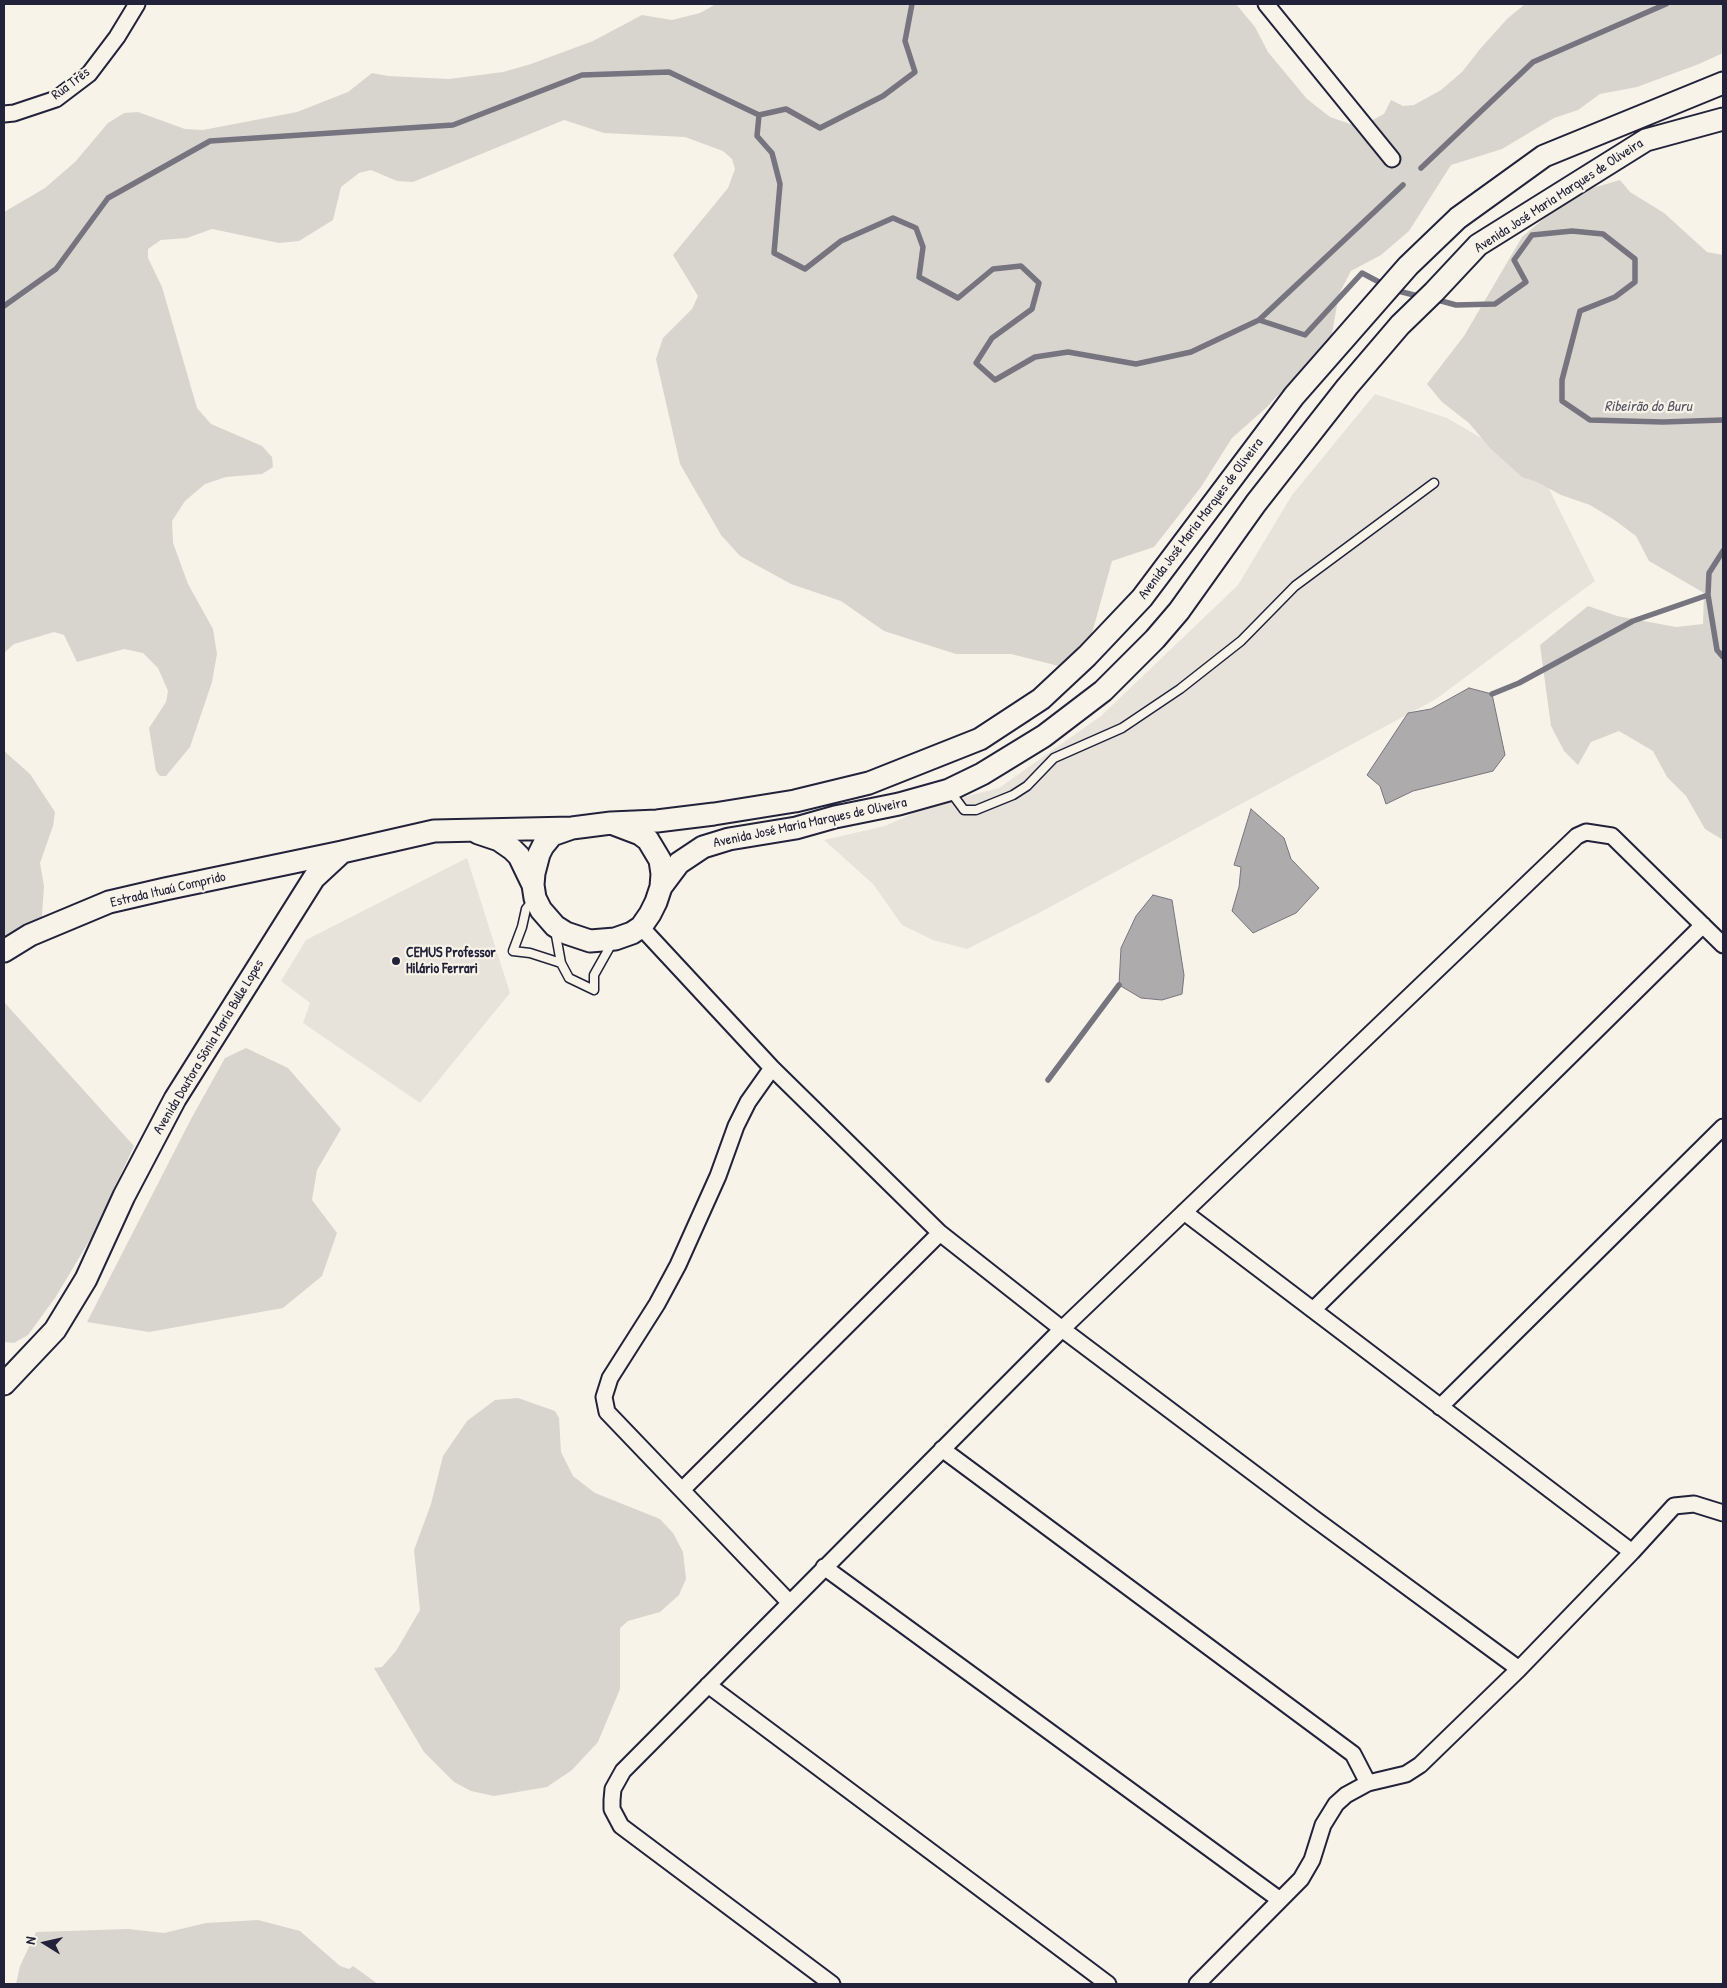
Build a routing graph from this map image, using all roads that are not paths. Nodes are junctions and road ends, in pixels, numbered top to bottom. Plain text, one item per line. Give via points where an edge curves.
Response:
1 (137, 4) edge
2 (1266, 4) edge
3 (1723, 83) edge
4 (4, 114) edge
5 (1723, 118) edge
6 (1392, 158) dead end
7 (1434, 483) dead end
8 (949, 790) junction
9 (611, 823) junction
10 (572, 828) junction
11 (469, 829) junction
12 (342, 852) junction
13 (661, 887) junction
14 (534, 892) junction
15 (1703, 925) junction
16 (555, 926) junction
17 (642, 927) junction
18 (615, 939) junction
19 (1723, 945) edge
20 (4, 951) edge
21 (561, 963) junction
22 (772, 1068) junction
23 (1723, 1127) edge
24 (1184, 1212) junction
25 (940, 1233) junction
26 (1313, 1310) junction
27 (1062, 1329) junction
28 (4, 1384) edge
29 (1440, 1406) junction
30 (942, 1449) junction
31 (682, 1490) junction
32 (1723, 1513) edge
33 (1632, 1552) junction
34 (824, 1567) junction
35 (789, 1602) junction
36 (1519, 1669) junction
37 (708, 1684) junction
38 (1368, 1782) junction
39 (1280, 1900) junction
40 (832, 1984) edge
41 (1108, 1984) edge
42 (1197, 1984) edge

1 - 4 street, Rua Três via 89,74 56,99
2 - 6 street
3 - 9 main road, Avenida José Maria Marques de Oliveira via 1544,156 1458,218 1408,266 1294,396 1142,598 1041,699 980,739 868,783 795,801 714,814
5 - 8 main road, Avenida José Maria Marques de Oliveira via 1646,140 1478,245 1400,325 1308,436 1179,611 1130,666 1074,715 1044,736
7 - 8 lane via 1295,586 1241,641 1180,689 1122,728 1054,758 1027,786 976,810 964,810
8 - 13 main road, Avenida José Maria Marques de Oliveira via 796,828 716,842 679,863
9 - 10 main road
9 - 13 main road via 648,840 660,860
10 - 11 main road
10 - 14 main road via 552,835 542,846 536,865
11 - 12 main road via 434,831
11 - 14 main road via 499,840 519,856
12 - 20 main road, Estrada Ituaú Comprido via 110,902 30,935
12 - 28 main road, Avenida Doutora Sônia Maria Bulle Lopes via 314,878 174,1099 86,1279 55,1330
13 - 17 main road
14 - 16 main road via 541,910
14 - 21 lane via 513,951
15 - 19 street
15 - 24 street via 1612,836 1586,832 1577,836
15 - 26 street
16 - 18 main road via 590,941
16 - 21 lane
17 - 18 main road
17 - 22 street
18 - 21 lane via 594,975 594,990 569,978
22 - 25 street
22 - 31 street via 736,1126 718,1176 678,1265 605,1390 607,1412
23 - 29 street
24 - 26 street
24 - 27 street
25 - 27 street
25 - 31 street
26 - 29 street
27 - 30 street
27 - 36 street
29 - 33 street
30 - 34 street
30 - 38 street via 1353,1754
31 - 35 street
32 - 33 street via 1694,1504 1674,1506
33 - 36 street
34 - 35 street
34 - 39 street
35 - 37 street
36 - 38 street via 1420,1766 1406,1774
37 - 40 street via 623,1771 612,1800 616,1818 620,1826
37 - 41 street
38 - 39 street via 1346,1795 1329,1814 1301,1879
39 - 42 street

